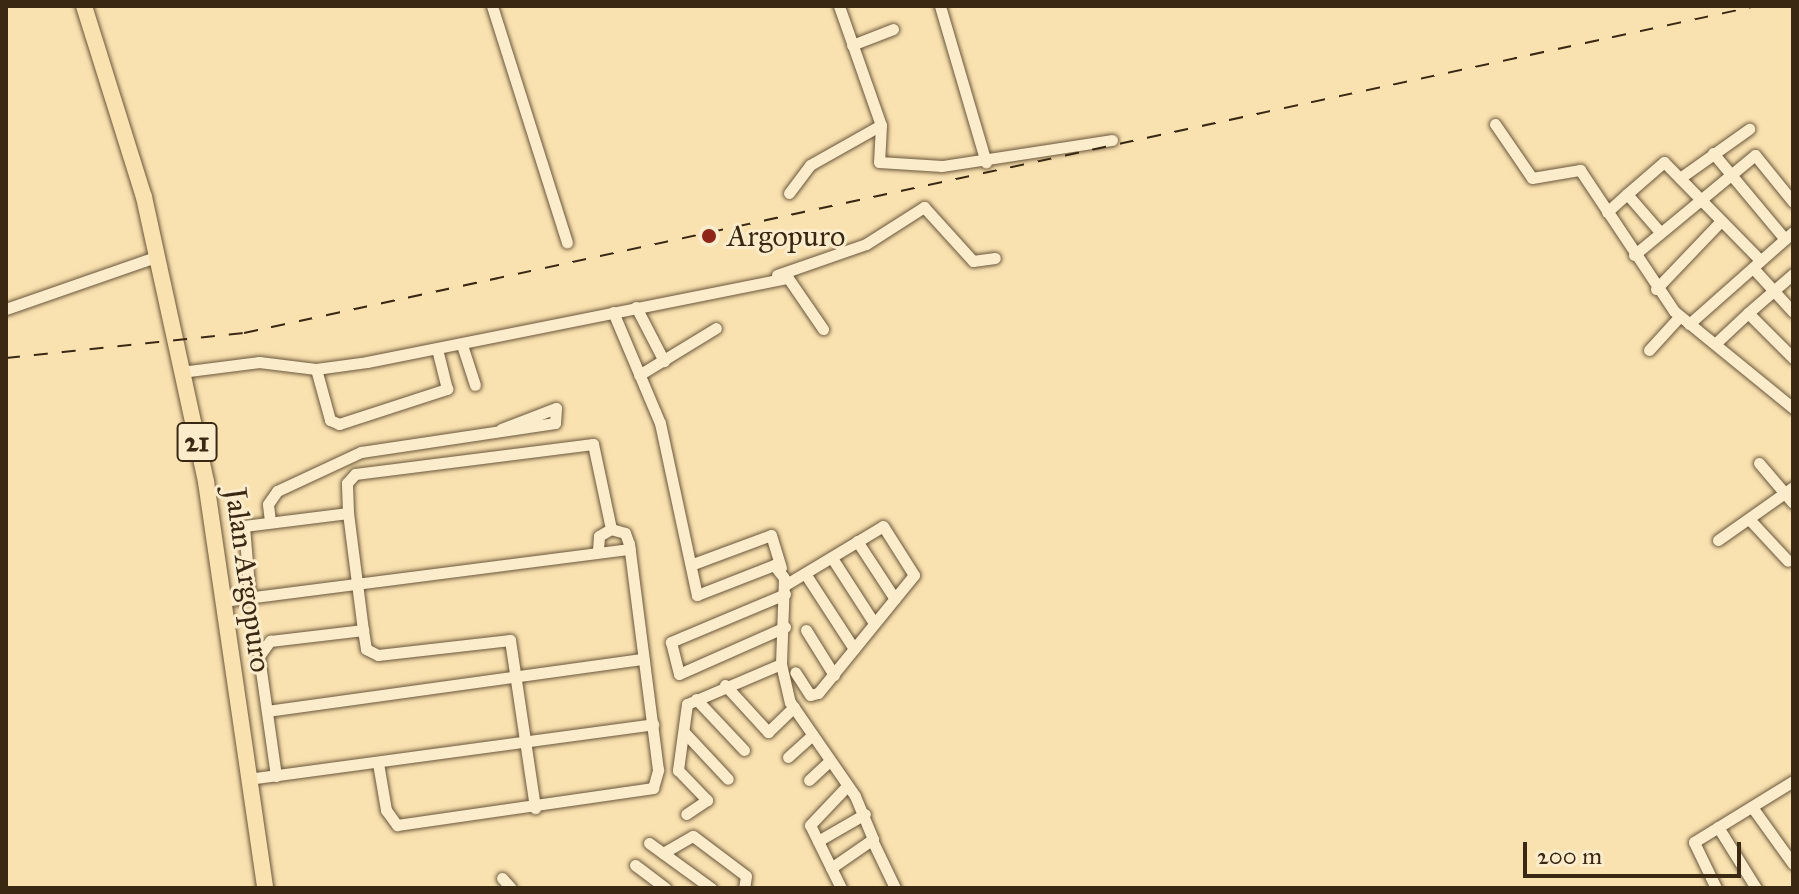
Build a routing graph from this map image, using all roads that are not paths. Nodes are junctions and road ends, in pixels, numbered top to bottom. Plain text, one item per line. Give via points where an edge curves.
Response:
1 (84, 6) edge
2 (492, 6) edge
3 (839, 6) edge
4 (940, 6) edge
5 (893, 29) dead end
6 (852, 45) junction
7 (1495, 124) dead end
8 (881, 125) junction
9 (1749, 129) dead end
10 (1112, 140) dead end
11 (1713, 153) junction
12 (986, 162) junction
13 (1729, 174) junction
14 (1680, 178) junction
15 (1789, 190) edge
16 (789, 193) dead end
17 (1627, 194) junction
18 (1697, 198) junction
19 (1793, 202) edge
20 (1607, 212) junction
21 (1721, 221) junction
22 (1660, 232) junction
23 (1789, 235) edge
24 (567, 242) dead end
25 (1634, 255) junction
26 (155, 257) junction
27 (995, 258) dead end
28 (1756, 264) junction
29 (1793, 274) edge
30 (758, 283) junction
31 (1656, 289) junction
32 (1772, 290) junction
33 (636, 307) junction
34 (6, 309) edge
35 (613, 312) junction
36 (1793, 312) edge
37 (1748, 313) junction
38 (1684, 320) junction
39 (716, 328) dead end
40 (823, 329) dead end
41 (1717, 342) junction
42 (462, 345) junction
43 (437, 349) junction
44 (1649, 350) dead end
45 (1793, 358) edge
46 (664, 361) junction
47 (316, 369) junction
48 (181, 372) junction
49 (639, 375) junction
50 (475, 385) dead end
51 (1793, 408) edge
52 (501, 429) dead end
53 (1759, 463) dead end
54 (1788, 490) edge
55 (1793, 503) edge
56 (348, 513) junction
57 (1749, 519) junction
58 (270, 521) junction
59 (611, 529) junction
60 (1718, 540) dead end
61 (857, 541) junction
62 (630, 549) junction
63 (598, 552) junction
64 (832, 558) junction
65 (1788, 561) dead end
66 (693, 564) junction
67 (781, 568) junction
68 (806, 575) junction
69 (360, 584) junction
70 (785, 589) junction
71 (250, 598) junction
72 (895, 599) junction
73 (223, 601) junction
74 (874, 623) junction
75 (785, 627) junction
76 (363, 630) junction
77 (806, 630) dead end
78 (854, 649) junction
79 (643, 659) junction
80 (781, 664) junction
81 (795, 672) dead end
82 (834, 675) junction
83 (517, 677) junction
84 (725, 685) junction
85 (696, 699) junction
86 (794, 707) junction
87 (267, 711) junction
88 (653, 724) junction
89 (684, 732) junction
90 (811, 736) junction
91 (525, 741) junction
92 (744, 750) dead end
93 (788, 757) dead end
94 (378, 763) junction
95 (827, 763) junction
96 (276, 776) junction
97 (248, 779) junction
98 (728, 779) dead end
99 (809, 780) dead end
100 (1793, 781) edge
101 (847, 786) junction
102 (1752, 807) junction
103 (535, 808) junction
104 (686, 814) dead end
105 (865, 814) junction
106 (1718, 827) junction
107 (818, 841) junction
108 (873, 842) junction
109 (649, 843) dead end
110 (663, 853) junction
111 (1793, 864) edge
112 (635, 865) dead end
113 (831, 868) junction
114 (502, 878) dead end
115 (265, 888) edge
116 (511, 888) edge
117 (665, 888) edge
118 (711, 888) edge
119 (744, 888) edge
120 (841, 888) edge
121 (895, 888) edge
122 (1716, 888) edge
123 (1756, 888) edge

1 - 26 highway, Jalan Argopuro / 21 via 115,92
2 - 24 street
3 - 6 street
4 - 12 street
5 - 6 street
6 - 8 street
7 - 20 street via 1532,178 1577,168
8 - 12 street via 879,162
8 - 16 street via 810,165
9 - 11 street
10 - 12 street
11 - 13 street
11 - 14 street
13 - 15 street via 1758,155
13 - 18 street
13 - 23 street
14 - 17 street via 1661,162
14 - 18 street
15 - 19 street
17 - 20 street
17 - 22 street
18 - 21 street
18 - 22 street
20 - 25 street
21 - 28 street
21 - 31 street
22 - 25 street
23 - 28 street
25 - 31 street
26 - 34 street
26 - 48 highway, Jalan Argopuro / 21
27 - 30 street via 973,261 924,207 874,241
28 - 32 street
28 - 38 street
29 - 32 street
30 - 33 street
30 - 40 street via 794,280
31 - 38 street
32 - 36 street
32 - 37 street
33 - 35 street
33 - 46 street
35 - 42 street
35 - 49 street
37 - 41 street
37 - 45 street
38 - 41 street
38 - 44 street
39 - 46 street
41 - 51 street
42 - 43 street
42 - 50 street
43 - 47 street
43 - 47 street via 444,391 339,424 330,420
46 - 49 street
47 - 48 street via 266,362
48 - 73 highway, Jalan Argopuro / 21
49 - 66 street via 660,423
52 - 58 street via 361,452 277,491 268,504
53 - 54 street
54 - 55 street
54 - 57 street
56 - 58 street
56 - 59 street via 347,483 355,474 593,444
56 - 69 street
57 - 60 street
57 - 65 street
58 - 71 street via 242,528
59 - 62 street via 625,533
59 - 63 street via 600,534
61 - 64 street
61 - 72 street
61 - 72 street via 885,527 914,575
62 - 63 street
62 - 79 street
63 - 69 street
64 - 68 street
64 - 74 street
66 - 67 street via 771,535
66 - 67 street via 700,596
67 - 70 street
68 - 70 street
68 - 78 street
69 - 71 street
69 - 76 street
70 - 75 street
70 - 75 street via 671,642 679,674
71 - 73 street
72 - 74 street
73 - 97 highway, Jalan Argopuro / 21
74 - 78 street
75 - 80 street
76 - 83 street via 366,649 378,655 510,640
76 - 87 street via 264,644
77 - 82 street
78 - 82 street
79 - 83 street
79 - 88 street
80 - 84 street
80 - 86 street
81 - 82 street via 810,695
83 - 87 street
83 - 91 street
84 - 85 street
84 - 86 street via 768,732
85 - 89 street via 687,704
85 - 92 street
86 - 90 street
87 - 96 street
88 - 91 street
88 - 103 street via 653,788
89 - 98 street
89 - 104 street via 678,770 707,800
90 - 93 street
90 - 95 street
91 - 94 street
91 - 103 street
94 - 96 street
94 - 103 street via 386,810 397,825
95 - 99 street
95 - 101 street
96 - 97 street
97 - 115 highway, Jalan Argopuro / 21
100 - 102 street
101 - 105 street
101 - 107 street via 810,825
102 - 106 street
102 - 111 street
105 - 107 street
105 - 108 street
106 - 122 street via 1693,846
106 - 123 street
107 - 113 street
108 - 113 street
108 - 121 street
109 - 110 street
110 - 118 street
110 - 119 street via 693,836 746,876
112 - 117 street
113 - 120 street
114 - 116 street

